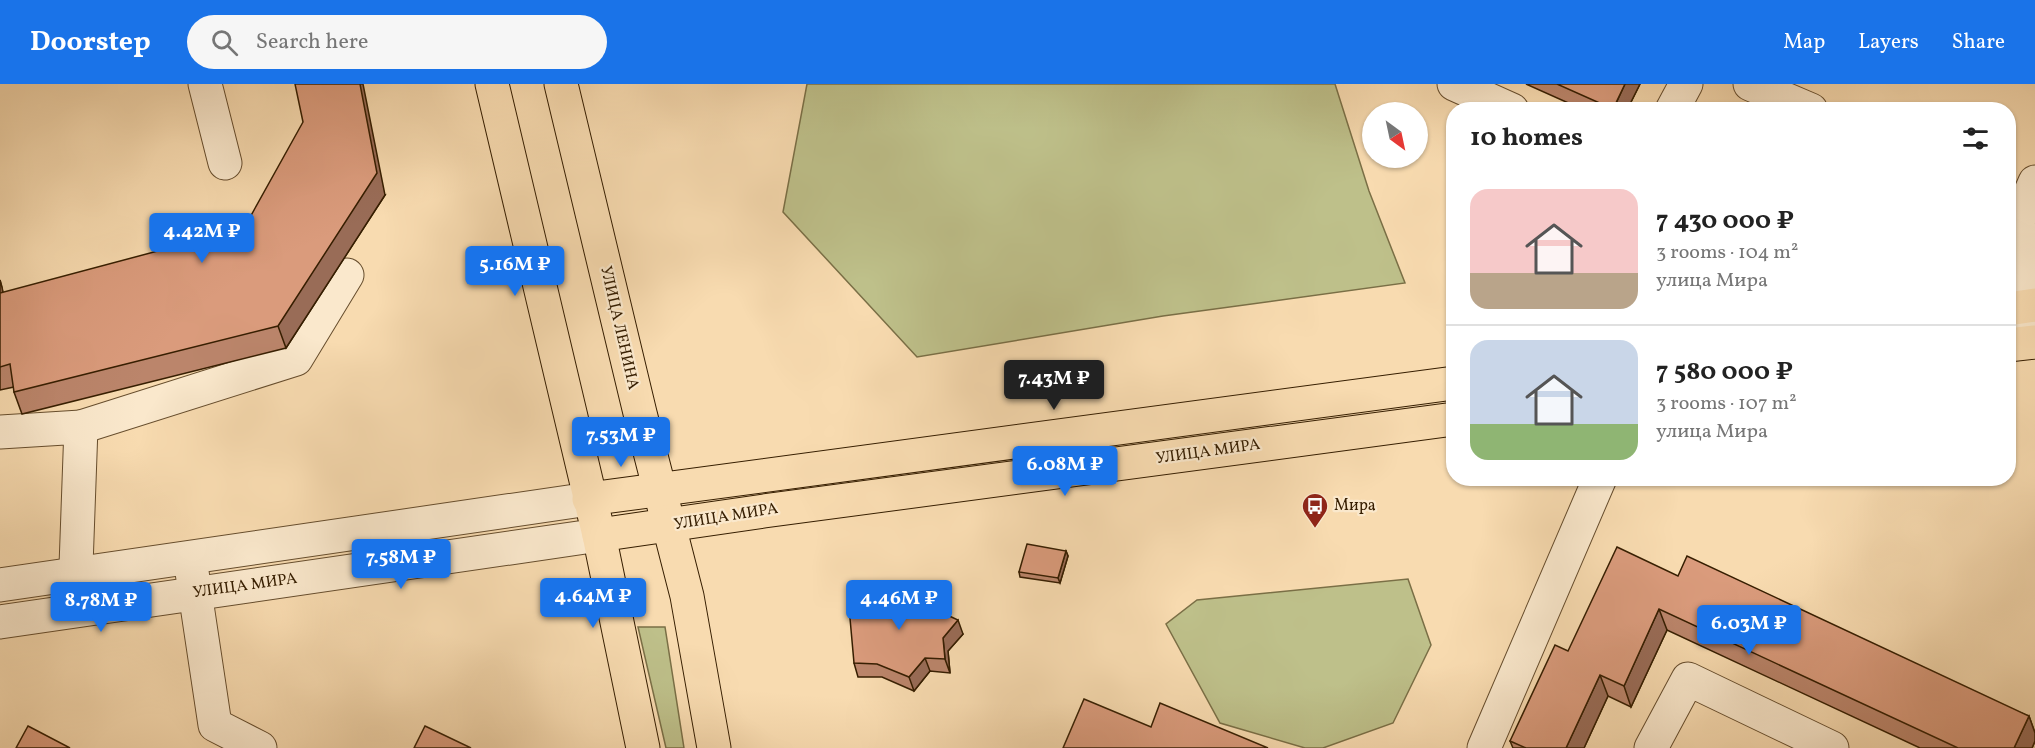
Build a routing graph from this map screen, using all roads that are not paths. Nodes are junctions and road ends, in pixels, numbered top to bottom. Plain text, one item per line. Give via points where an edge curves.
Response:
1 (205, 84) edge
2 (492, 84) edge
3 (561, 84) edge
4 (1454, 84) edge
5 (1686, 84) edge
6 (1750, 84) edge
7 (1494, 102) edge
8 (1676, 102) edge
9 (1792, 102) edge
10 (225, 163) dead end
11 (2024, 191) edge
12 (346, 275) dead end
13 (2024, 307) edge
14 (2025, 343) edge
15 (1446, 384) edge
16 (1446, 420) edge
17 (81, 427) junction
18 (0, 432) edge
19 (1597, 486) edge
20 (660, 489) junction
21 (589, 499) junction
22 (669, 526) junction
23 (599, 536) junction
24 (190, 557) junction
25 (75, 574) junction
26 (0, 585) edge
27 (195, 593) junction
28 (76, 611) junction
29 (0, 622) edge
30 (260, 748) edge
31 (643, 748) edge
32 (714, 748) edge
33 (1484, 748) edge
34 (1651, 748) edge
35 (1832, 748) edge

1 - 10 street
2 - 21 main road
3 - 20 main road, УЛИЦА ЛЕНИНА
4 - 7 street
5 - 8 street
6 - 9 street
11 - 13 street via 2018,222
12 - 17 street via 296,359
13 - 14 street
15 - 20 main road, УЛИЦА МИРА
16 - 22 main road, УЛИЦА МИРА
17 - 18 street
17 - 25 street
19 - 33 street
20 - 21 main road, УЛИЦА МИРА
20 - 22 main road, УЛИЦА ЛЕНИНА
21 - 23 main road
21 - 24 street, УЛИЦА МИРА
22 - 23 main road, УЛИЦА МИРА
22 - 32 main road, УЛИЦА ЛЕНИНА via 687,596
23 - 27 street, УЛИЦА МИРА
23 - 31 main road
24 - 25 street, УЛИЦА МИРА
24 - 27 street
25 - 26 street, УЛИЦА МИРА
25 - 28 street
27 - 28 street, УЛИЦА МИРА
27 - 30 street via 215,725
28 - 29 street, УЛИЦА МИРА
34 - 35 street via 1688,679

